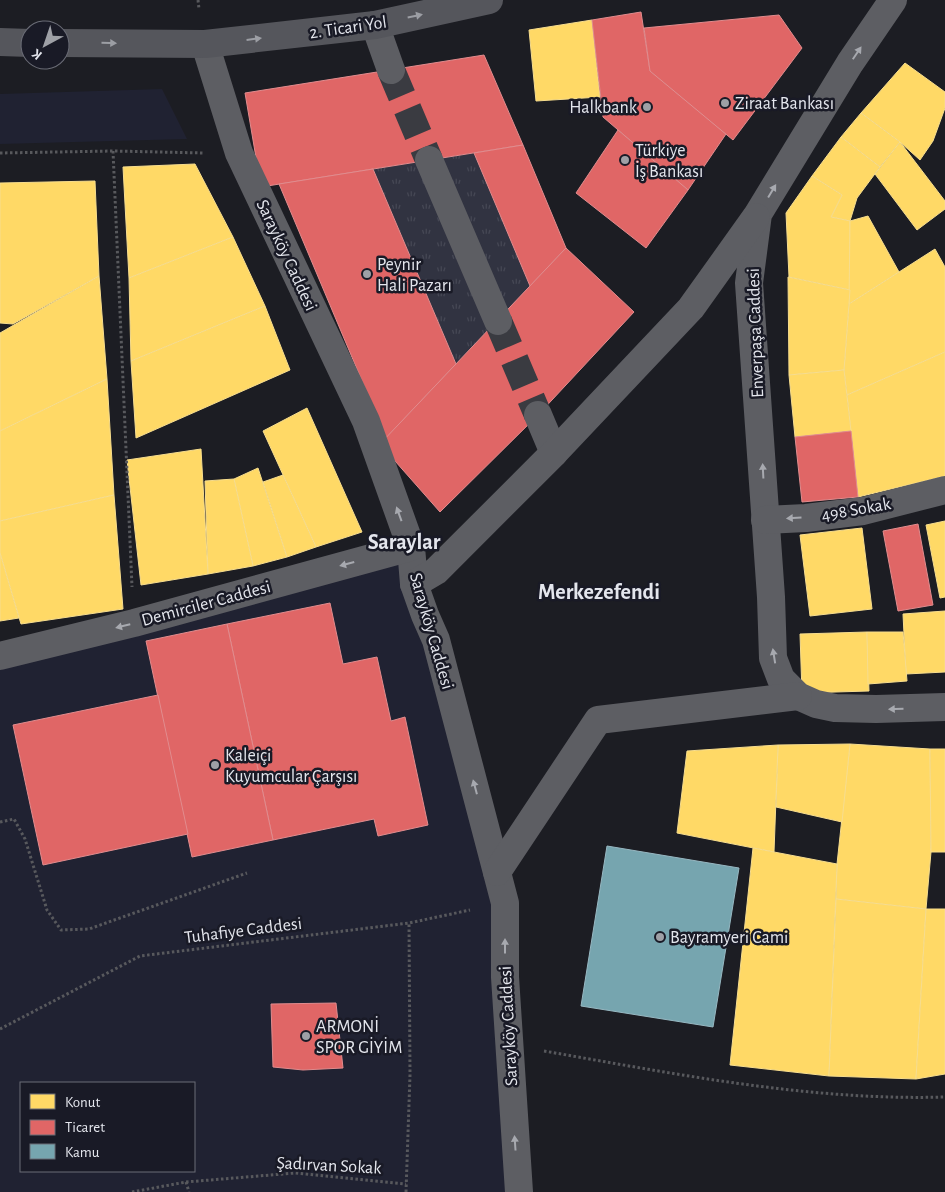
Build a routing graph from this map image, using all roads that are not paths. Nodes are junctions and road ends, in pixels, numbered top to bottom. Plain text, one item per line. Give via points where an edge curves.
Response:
1 (489, 0) edge
2 (893, 0) edge
3 (376, 25) junction
4 (0, 42) edge
5 (20, 43) edge
6 (70, 43) edge
7 (205, 44) junction
8 (391, 70) tunnel mouth
9 (429, 160) tunnel mouth
10 (758, 214) junction
11 (498, 321) tunnel mouth
12 (538, 415) tunnel mouth
13 (554, 453) junction
14 (945, 490) edge
15 (765, 520) junction
16 (411, 547) junction
17 (414, 584) junction
18 (0, 656) edge
19 (798, 696) junction
20 (945, 707) edge
21 (497, 872) junction
22 (518, 1192) edge

3 -> 1 main road, 2. Ticari Yol
10 -> 2 street, Enverpaşa Caddesi via 850,63
7 -> 3 main road, 2. Ticari Yol
3 - 8 street
4 - 5 main road
6 -> 7 main road, 2. Ticari Yol
16 -> 7 street, Sarayköy Caddesi via 366,421 240,153
9 - 11 street
10 - 13 street via 691,308
15 -> 10 street, Enverpaşa Caddesi via 749,283
12 - 13 street
13 - 17 street via 436,571
14 -> 15 street, 498 Sokak via 863,511
19 -> 15 street, Enverpaşa Caddesi via 780,679 773,658
16 - 17 street, Sarayköy Caddesi
16 -> 18 street, Demirciler Caddesi
21 -> 17 street, Sarayköy Caddesi via 436,640
20 -> 19 street via 835,708
19 - 21 street via 598,720
22 -> 21 street, Sarayköy Caddesi via 505,977 505,903

